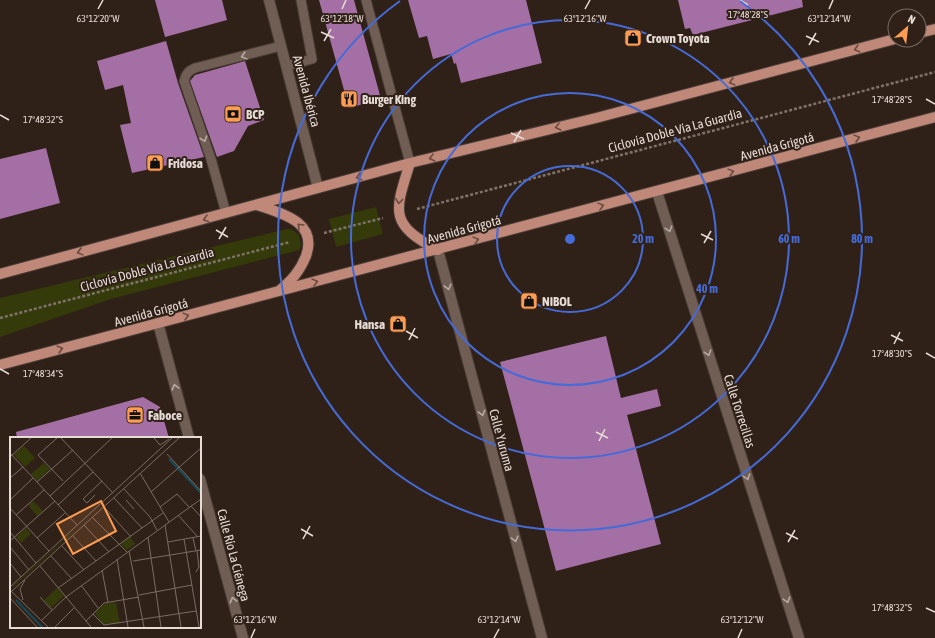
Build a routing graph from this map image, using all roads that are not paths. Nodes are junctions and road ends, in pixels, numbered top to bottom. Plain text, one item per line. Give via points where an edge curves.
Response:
1 (269, 0) edge
2 (301, 0) edge
3 (366, 0) edge
4 (887, 41) edge
5 (281, 46) junction
6 (287, 66) junction
7 (935, 117) edge
8 (410, 163) junction
9 (318, 188) junction
10 (657, 192) junction
11 (257, 205) junction
12 (226, 213) junction
13 (438, 250) junction
14 (0, 274) edge
15 (277, 292) junction
16 (158, 324) junction
17 (0, 365) edge
18 (189, 437) edge
19 (201, 483) edge
20 (243, 638) edge
21 (542, 638) edge
22 (799, 638) edge

1 - 5 street, Avenida Ibérica
2 - 6 lane via 312,59
3 - 8 lane
4 -> 8 main road via 596,118
5 - 6 street, Avenida Ibérica
5 -> 12 lane via 195,68 188,71 184,81 211,159
6 - 9 street, Avenida Ibérica
10 -> 7 main road, Avenida Grigotá
8 -> 9 main road
8 -> 13 main road via 400,194 398,214 406,228 419,240
9 - 11 main road
13 -> 10 main road, Avenida Grigotá
10 -> 22 street, Calle Torrecillas
11 - 12 main road
15 -> 11 main road via 293,279 302,266 308,250 309,237 303,227 292,218
12 -> 14 main road
15 -> 13 main road, Avenida Grigotá
13 -> 21 street, Calle Yuruma
16 -> 15 main road, Avenida Grigotá
17 -> 16 main road, Avenida Grigotá
18 -> 16 street
20 -> 19 street, Calle Río La Ciénega

